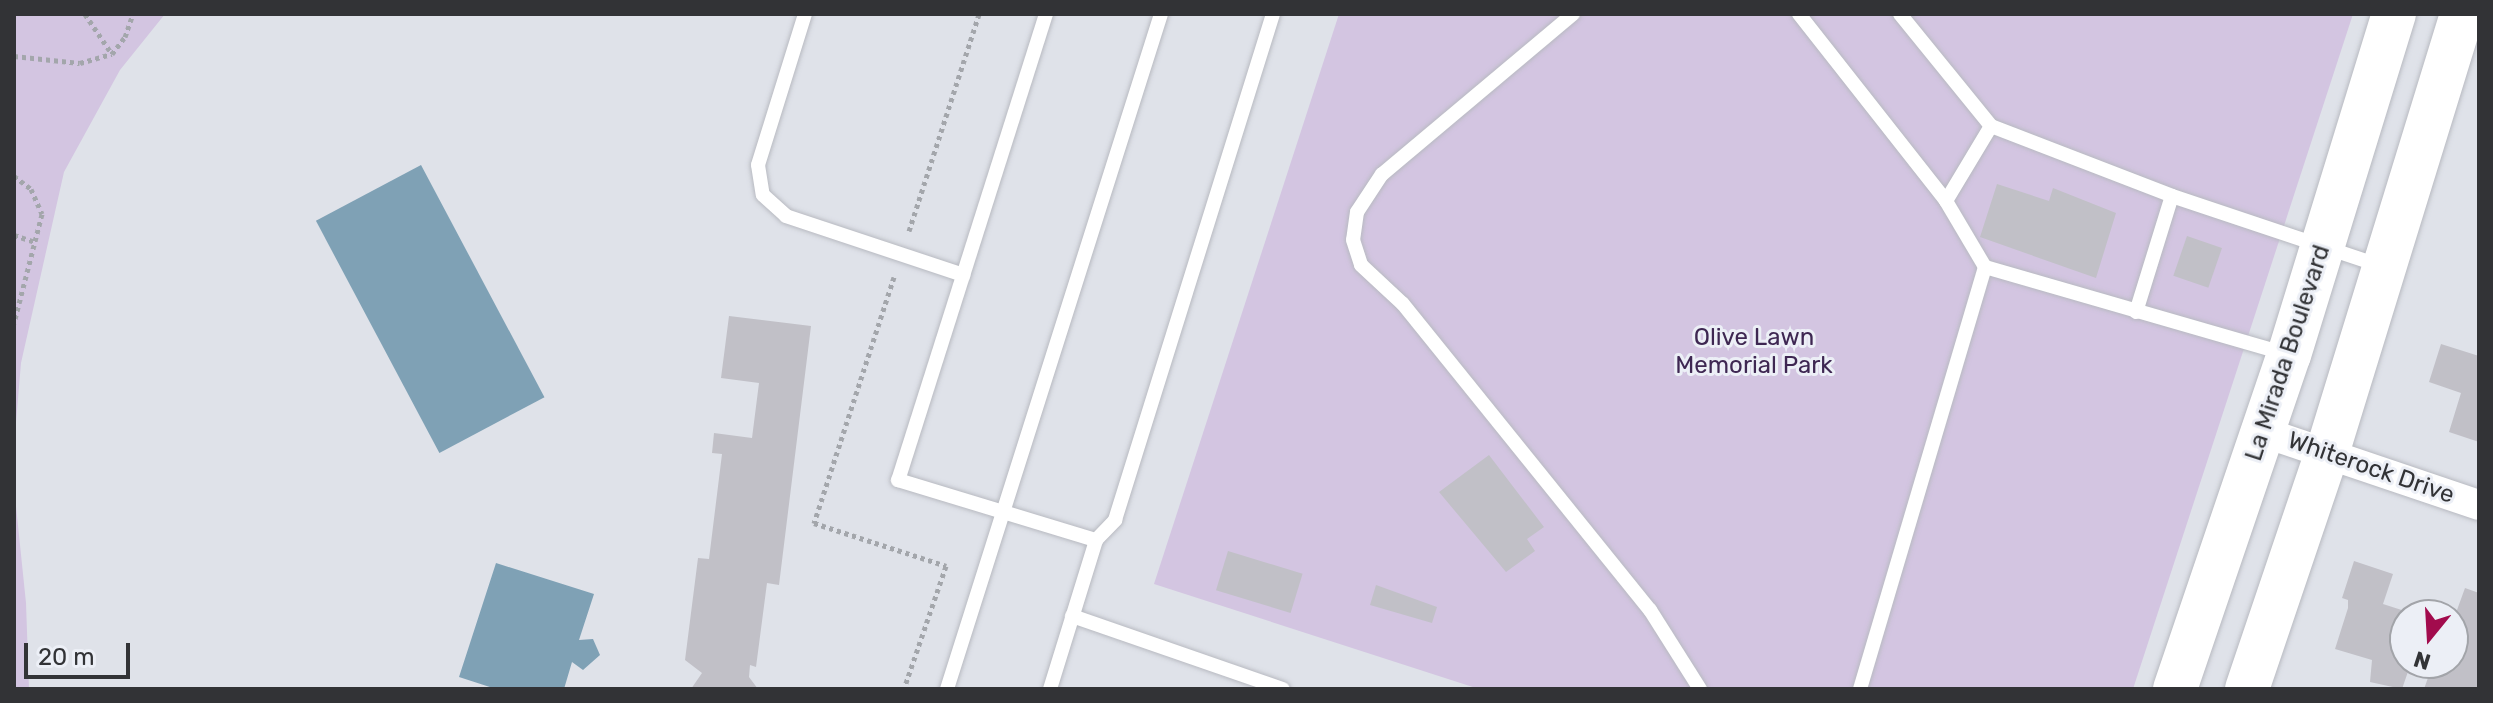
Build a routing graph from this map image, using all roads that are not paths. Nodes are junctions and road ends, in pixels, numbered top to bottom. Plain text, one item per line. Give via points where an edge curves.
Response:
1 (805, 14) edge
2 (1046, 14) edge
3 (1161, 14) edge
4 (1273, 14) edge
5 (1573, 14) edge
6 (1799, 14) edge
7 (1900, 14) edge
8 (2394, 14) edge
9 (2462, 14) edge
10 (1991, 126) junction
11 (2172, 196) junction
12 (1946, 201) junction
13 (2322, 246) junction
14 (2384, 266) junction
15 (1985, 267) junction
16 (963, 275) junction
17 (2136, 312) junction
18 (2289, 355) junction
19 (2263, 432) junction
20 (2328, 450) junction
21 (2479, 505) edge
22 (1003, 511) junction
23 (1096, 540) junction
24 (1072, 616) junction
25 (947, 689) edge
26 (1050, 689) edge
27 (1283, 689) edge
28 (1700, 689) edge
29 (1860, 689) edge
30 (2175, 689) edge
31 (2247, 689) edge

1 - 16 lane via 758,165 763,195 786,216
2 - 16 lane
3 - 22 lane
4 - 23 lane via 1115,520
5 - 28 lane via 1382,174 1357,212 1353,240 1361,265 1403,304 1650,610
6 - 12 lane
7 - 10 lane
8 - 13 main road, La Mirada Boulevard
9 - 14 main road
10 - 11 lane
10 - 12 lane
11 - 13 lane
11 - 17 lane
12 - 15 lane
13 - 14 lane
13 - 18 main road, La Mirada Boulevard
14 - 20 main road
15 - 17 lane
15 - 29 lane
16 - 22 lane via 898,480
17 - 18 lane
18 - 19 main road, La Mirada Boulevard
19 - 20 street, Whiterock Drive
19 - 30 main road, La Mirada Boulevard
20 - 21 street, Whiterock Drive
20 - 31 main road
22 - 23 lane
22 - 25 lane
23 - 24 lane
24 - 26 lane
24 - 27 lane

